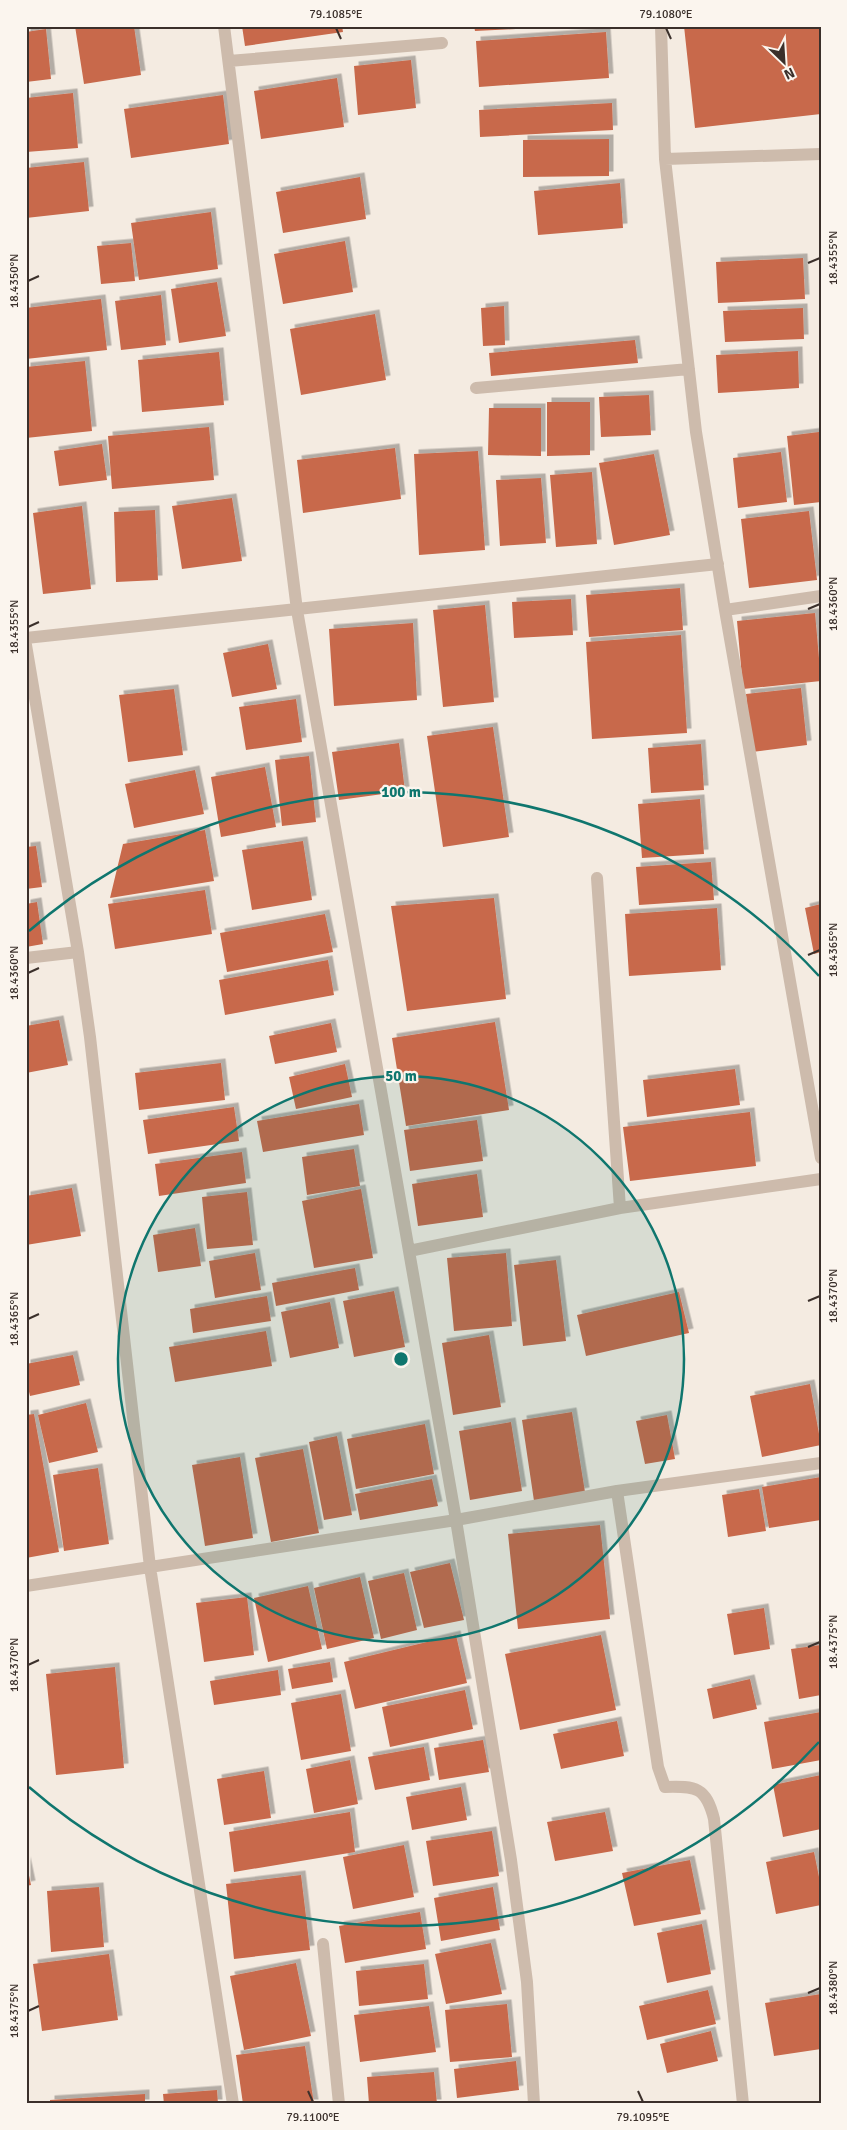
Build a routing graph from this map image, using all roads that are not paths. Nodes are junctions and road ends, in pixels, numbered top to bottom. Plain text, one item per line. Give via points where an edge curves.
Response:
1 (224, 26) edge
2 (661, 26) edge
3 (442, 43) dead end
4 (229, 62) junction
5 (821, 154) edge
6 (665, 159) junction
7 (689, 368) junction
8 (476, 388) dead end
9 (718, 564) junction
10 (821, 596) edge
11 (297, 610) junction
12 (725, 610) junction
13 (26, 638) edge
14 (26, 645) edge
15 (597, 878) dead end
16 (78, 952) junction
17 (26, 958) edge
18 (821, 1158) edge
19 (821, 1178) edge
20 (620, 1208) junction
21 (408, 1251) junction
22 (821, 1463) edge
23 (617, 1491) junction
24 (456, 1520) junction
25 (150, 1567) junction
26 (26, 1586) edge
27 (323, 1944) dead end
28 (233, 2104) edge
29 (339, 2104) edge
30 (534, 2104) edge
31 (743, 2104) edge

1 - 4 street
2 - 6 street
3 - 4 street
4 - 11 street
5 - 6 street
6 - 7 street
7 - 8 street
7 - 9 street
9 - 11 street
9 - 12 street
10 - 12 street
11 - 13 street
11 - 21 street
12 - 18 street
14 - 16 street
15 - 20 street
16 - 17 street
16 - 25 street
19 - 20 street
20 - 21 street
21 - 24 street
22 - 23 street
23 - 24 street
23 - 31 street via 658,1767 665,1787 689,1786 702,1792 710,1803 714,1819
24 - 25 street
24 - 30 street via 514,1879 527,1982
25 - 26 street
25 - 28 street
27 - 29 street

